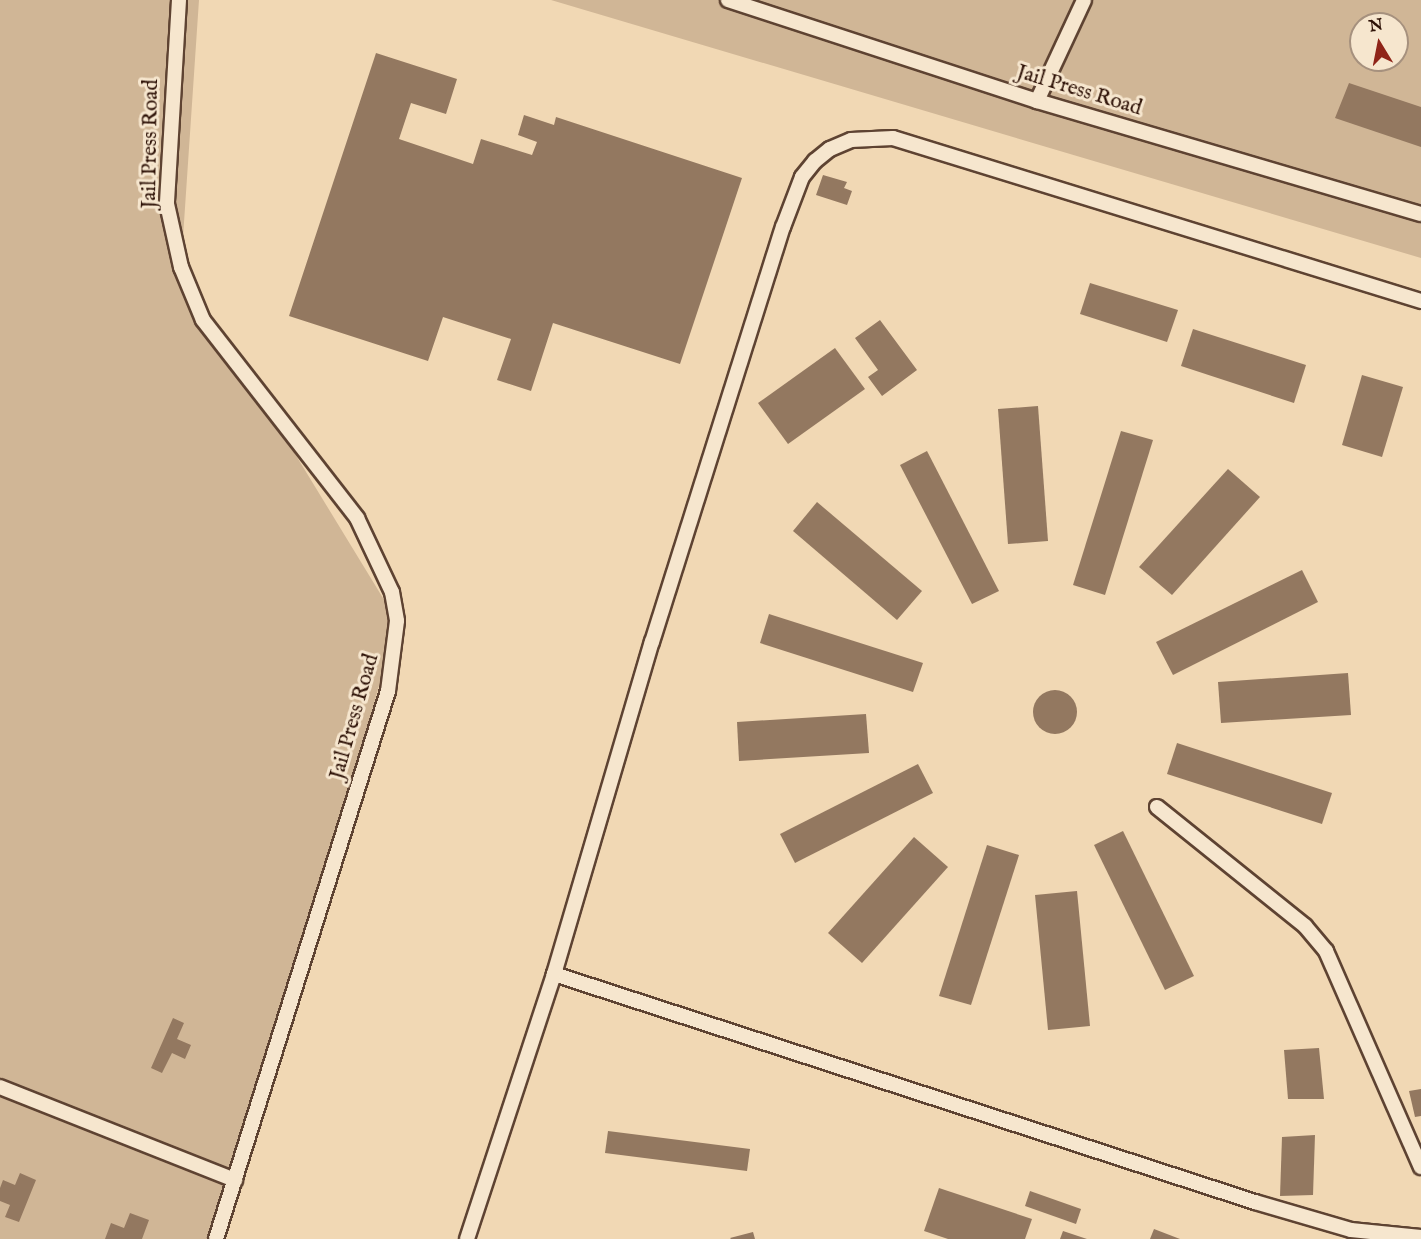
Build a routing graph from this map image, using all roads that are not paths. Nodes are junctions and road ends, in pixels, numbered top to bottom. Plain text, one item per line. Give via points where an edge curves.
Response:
1 (179, 0) edge
2 (728, 0) edge
3 (1084, 0) edge
4 (1037, 101) junction
5 (1421, 214) edge
6 (1421, 301) edge
7 (1156, 807) dead end
8 (554, 974) junction
9 (0, 1087) edge
10 (1421, 1167) edge
11 (235, 1180) junction
12 (1421, 1238) edge
13 (216, 1239) edge
14 (467, 1239) edge

1 - 11 lane, Jail Press Road via 167,204 181,267 203,320 357,518 392,592 397,621 388,691
2 - 4 lane, Jail Press Road
3 - 4 lane
4 - 5 lane, Jail Press Road
6 - 8 lane via 893,138 851,140 830,149 802,177 783,227 652,642
7 - 10 lane via 1305,926 1326,951
8 - 12 lane via 1255,1203 1351,1230
8 - 14 lane
9 - 11 lane
11 - 13 lane, Jail Press Road

